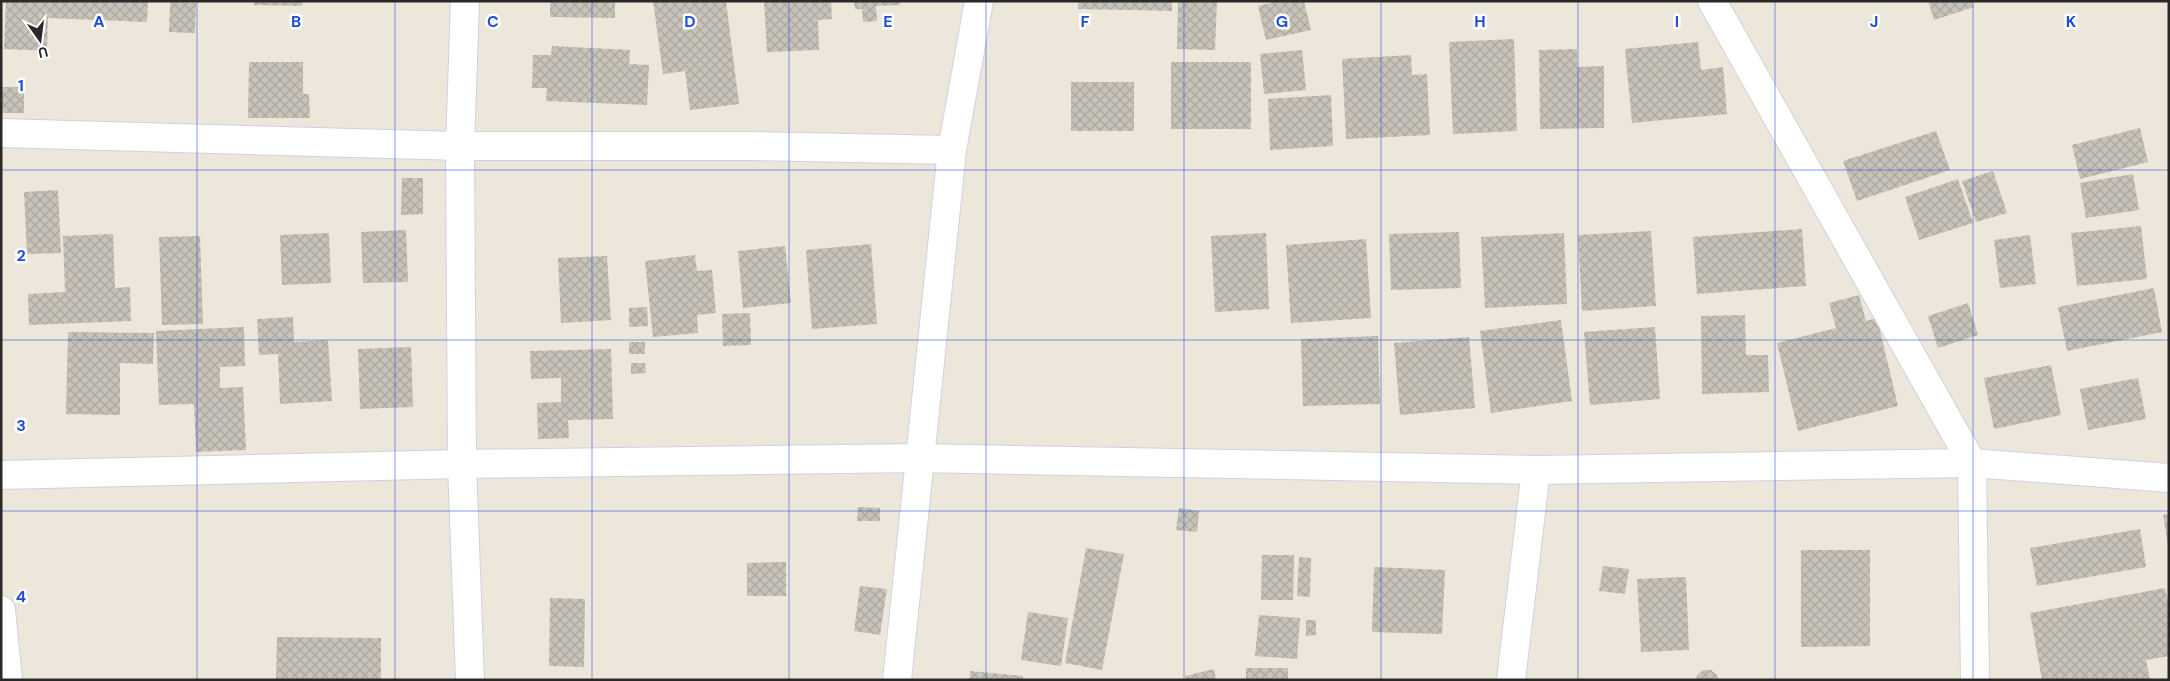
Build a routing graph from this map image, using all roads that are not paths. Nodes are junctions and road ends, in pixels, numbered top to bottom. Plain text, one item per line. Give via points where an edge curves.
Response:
1 (465, 1) edge
2 (979, 1) edge
3 (1712, 1) edge
4 (1, 133) edge
5 (460, 146) junction
6 (952, 150) junction
7 (919, 458) junction
8 (1972, 463) junction
9 (462, 464) junction
10 (1536, 470) junction
11 (1, 475) edge
12 (2169, 478) edge
13 (1, 610) edge
14 (8, 680) edge
15 (470, 680) edge
16 (897, 680) edge
17 (1511, 680) edge
18 (1974, 680) edge

1 - 5 street
2 - 6 street
3 - 8 street
4 - 5 street
5 - 6 street
5 - 9 street
6 - 7 street
7 - 9 street
7 - 10 street
7 - 16 street
8 - 10 street
8 - 12 street
8 - 18 street
9 - 11 street
9 - 15 street
10 - 17 street
13 - 14 street

